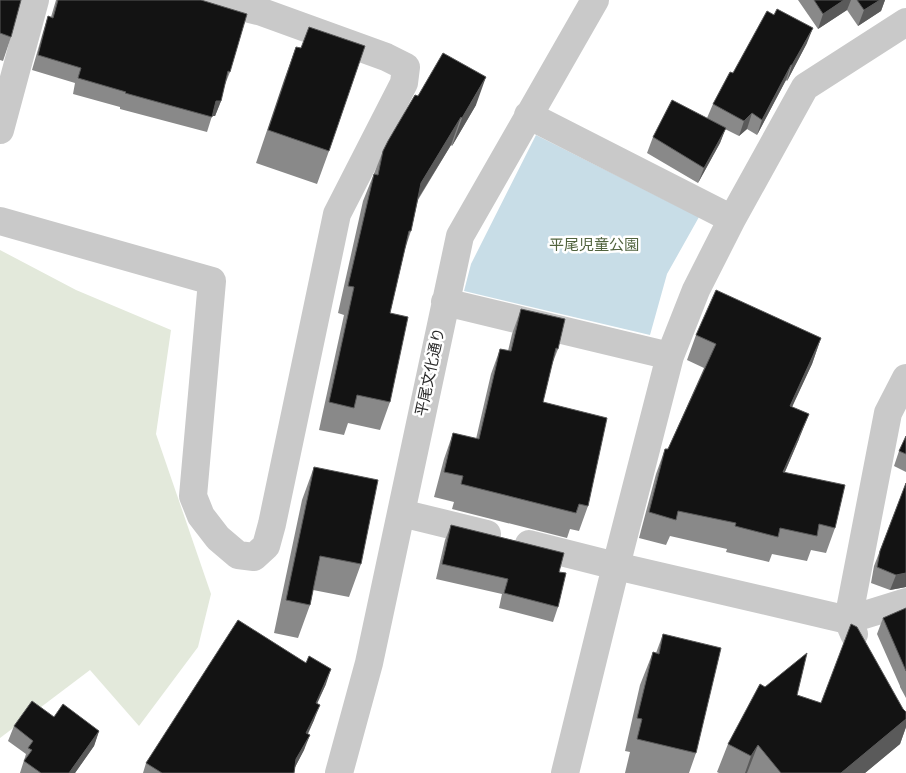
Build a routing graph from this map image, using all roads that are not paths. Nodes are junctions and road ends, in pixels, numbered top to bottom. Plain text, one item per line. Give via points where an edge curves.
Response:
1 (35, 0) edge
2 (213, 0) edge
3 (595, 0) edge
4 (263, 6) edge
5 (906, 22) edge
6 (528, 115) junction
7 (0, 130) edge
8 (732, 219) junction
9 (0, 221) edge
10 (445, 302) junction
11 (670, 356) junction
12 (906, 378) edge
13 (401, 513) junction
14 (616, 566) junction
15 (906, 602) edge
16 (848, 620) junction
17 (864, 654) edge
18 (339, 773) edge
19 (565, 773) edge

1 - 7 street
2 - 4 street
3 - 6 street, 平尾文化通り
4 - 9 street via 406,67 404,83 337,214 272,524 266,546 254,557 238,555 218,538 201,516 193,496 212,281
5 - 8 street via 805,86
6 - 8 street
6 - 10 street, 平尾文化通り via 460,236
8 - 11 street via 696,290
10 - 11 street
10 - 13 street, 平尾文化通り
11 - 14 street
12 - 16 street via 888,413
13 - 14 street
13 - 18 street, 平尾文化通り via 369,663
14 - 16 street
14 - 19 street
15 - 16 street
16 - 17 street

